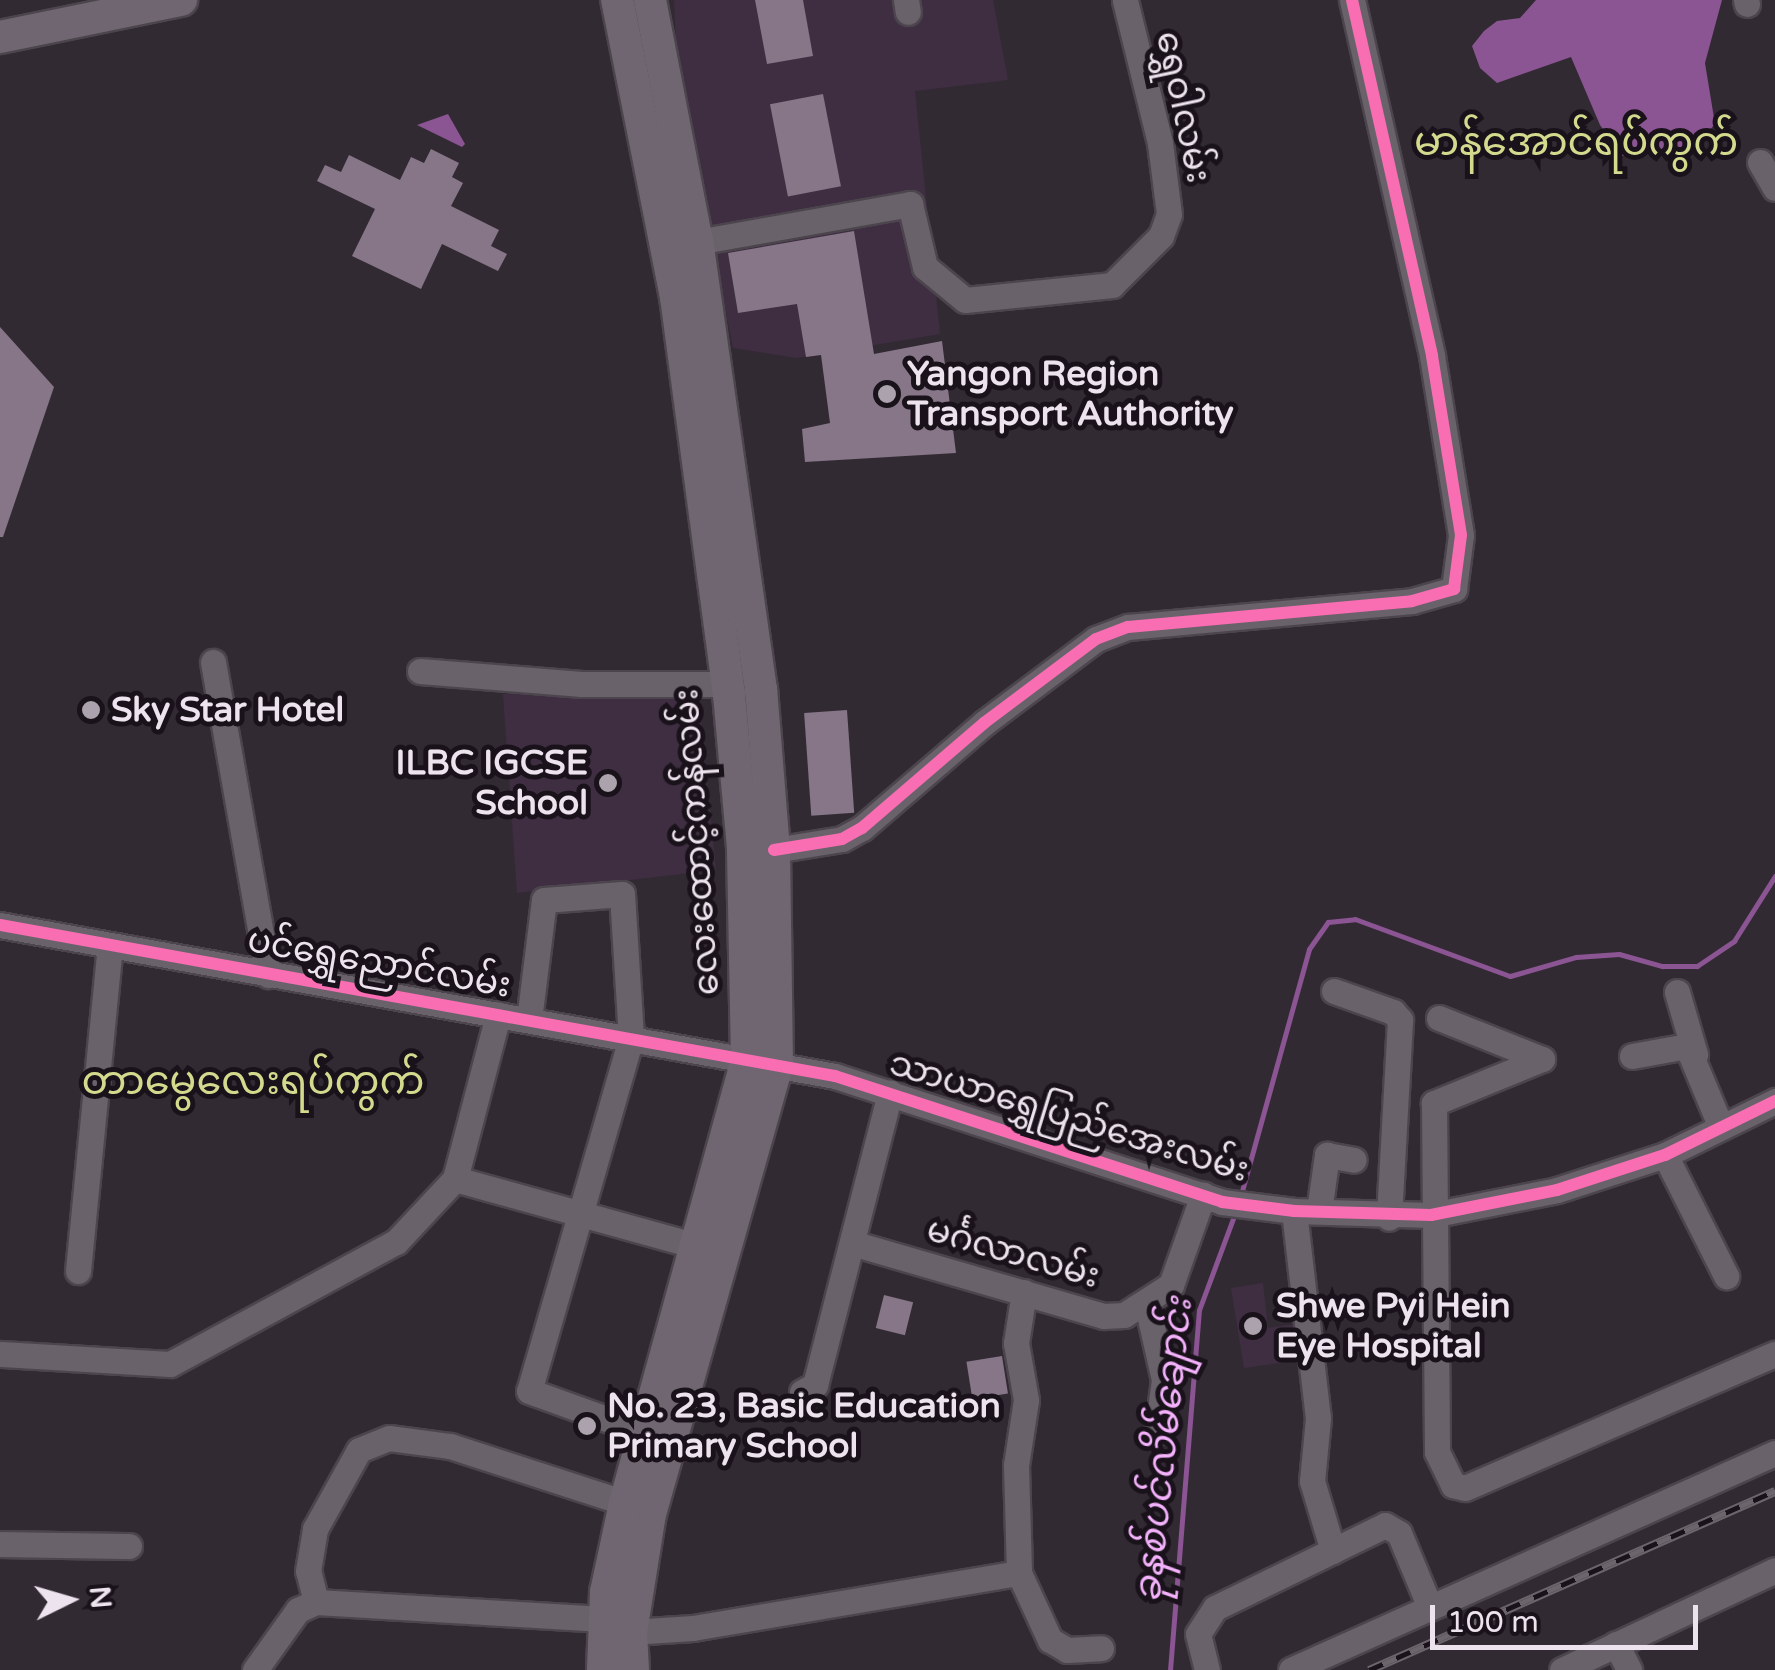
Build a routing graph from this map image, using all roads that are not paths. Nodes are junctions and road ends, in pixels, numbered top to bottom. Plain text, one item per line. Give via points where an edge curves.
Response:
1 (182, 0) edge
2 (602, 0) edge
3 (617, 0) edge
4 (650, 0) edge
5 (659, 0) edge
6 (1124, 0) edge
7 (1352, 0) edge
8 (0, 38) edge
9 (646, 79) junction
10 (1760, 162) dead end
11 (1775, 188) edge
12 (682, 244) junction
13 (214, 662) dead end
14 (420, 671) dead end
15 (739, 689) junction
16 (774, 850) junction
17 (0, 925) edge
18 (110, 946) junction
19 (268, 975) junction
20 (1334, 991) dead end
21 (1676, 992) dead end
22 (498, 1014) junction
23 (1440, 1018) dead end
24 (529, 1020) junction
25 (630, 1038) junction
26 (1695, 1054) junction
27 (1632, 1056) dead end
28 (762, 1062) junction
29 (890, 1092) junction
30 (1775, 1101) edge
31 (1720, 1125) junction
32 (1665, 1155) junction
33 (1354, 1160) dead end
34 (455, 1179) junction
35 (1213, 1198) junction
36 (1306, 1211) junction
37 (1431, 1216) junction
38 (579, 1218) junction
39 (1389, 1218) junction
40 (852, 1243) junction
41 (702, 1262) junction
42 (78, 1271) dead end
43 (1726, 1276) dead end
44 (1024, 1292) junction
45 (1148, 1305) junction
46 (0, 1354) edge
47 (1775, 1354) edge
48 (802, 1392) dead end
49 (670, 1394) junction
50 (644, 1432) junction
51 (1158, 1432) dead end
52 (1775, 1452) edge
53 (625, 1503) junction
54 (0, 1544) edge
55 (129, 1546) dead end
56 (1333, 1552) junction
57 (1775, 1570) edge
58 (1019, 1573) junction
59 (316, 1602) junction
60 (1429, 1605) junction
61 (617, 1626) junction
62 (1616, 1644) junction
63 (1101, 1648) dead end
64 (255, 1670) edge
65 (602, 1670) edge
66 (634, 1670) edge
67 (1207, 1670) edge
68 (1291, 1670) edge
69 (1562, 1670) edge
70 (1629, 1670) edge

1 - 8 main road
2 - 9 main road
3 - 9 main road, လေးထောင့်ကန်လမ်း
4 - 9 main road, လေးထောင့်ကန်လမ်း
5 - 9 main road
6 - 12 street, ရွှေဝါလမ်း via 1160,144 1169,214 1161,236 1112,285 965,300 925,268 910,204
7 - 16 street via 1432,355 1461,535 1454,589 1412,601 1128,628 1096,639 984,722 862,828 842,839
9 - 12 main road, လေးထောင့်ကန်လမ်း
10 - 11 street
12 - 15 main road, လေးထောင့်ကန်လမ်း
13 - 19 street
14 - 15 street
15 - 16 main road, လေးထောင့်ကန်လမ်း
15 - 28 main road, လေးထောင့်ကန်လမ်း
16 - 28 main road, လေးထောင့်ကန်လမ်း
17 - 18 street, ပင်ရွှေညောင်လမ်း
18 - 19 street, ပင်ရွှေညောင်လမ်း
18 - 42 street
19 - 22 street, ပင်ရွှေညောင်လမ်း
20 - 39 street via 1400,1020
21 - 26 street
22 - 24 street, ပင်ရွှေညောင်လမ်း
22 - 34 street
23 - 37 street via 1542,1059 1438,1097
24 - 25 street, ပင်ရွှေညောင်လမ်း
24 - 25 street via 544,900 622,894
25 - 28 street, ပင်ရွှေညောင်လမ်း
25 - 38 street
26 - 27 street via 1678,1046
26 - 31 street
28 - 29 street, သာယာရွှေပြည်အေးလမ်း
28 - 41 main road, လေးထောင့်ကန်လမ်း
29 - 35 street, သာယာရွှေပြည်အေးလမ်း
29 - 40 street
30 - 31 street, သာယာရွှေပြည်အေးလမ်း
31 - 32 street, သာယာရွှေပြည်အေးလမ်း
32 - 37 street, သာယာရွှေပြည်အေးလမ်း via 1557,1190
32 - 43 street
33 - 36 street via 1326,1156
34 - 38 street
34 - 46 street via 396,1242 170,1364
35 - 36 street, သာယာရွှေပြည်အေးလမ်း
35 - 45 street via 1171,1285
36 - 39 street, သာယာရွှေပြည်အေးလမ်း
36 - 56 street via 1318,1418 1314,1496
37 - 39 street, သာယာရွှေပြည်အေးလမ်း
37 - 47 street via 1438,1452 1459,1490
38 - 41 street
38 - 50 street via 530,1391
40 - 44 street, မင်္ဂလာလမ်း
40 - 48 street via 815,1385
41 - 49 main road, လေးထောင့်ကန်လမ်း
44 - 45 street, မင်္ဂလာလမ်း via 1104,1316
44 - 58 street via 1016,1343 1026,1400 1016,1465
45 - 51 street via 1164,1380
49 - 50 main road, လေးထောင့်ကန်လမ်း
49 - 61 main road, လေးထောင့်ကန်လမ်း via 650,1514
50 - 53 main road, လေးထောင့်ကန်လမ်း
52 - 60 street
53 - 59 street via 450,1446 389,1438 359,1450 314,1529 308,1570
53 - 61 main road, လေးထောင့်ကန်လမ်း
54 - 55 street
56 - 60 street via 1394,1528
56 - 67 street via 1214,1608 1198,1634
57 - 62 street
58 - 61 street via 729,1623
58 - 63 street via 1050,1640 1067,1650
59 - 61 street
59 - 64 street via 298,1610
60 - 68 street
61 - 65 main road, လေးထောင့်ကန်လမ်း
61 - 66 main road, လေးထောင့်ကန်လမ်း
62 - 69 street
62 - 70 street

